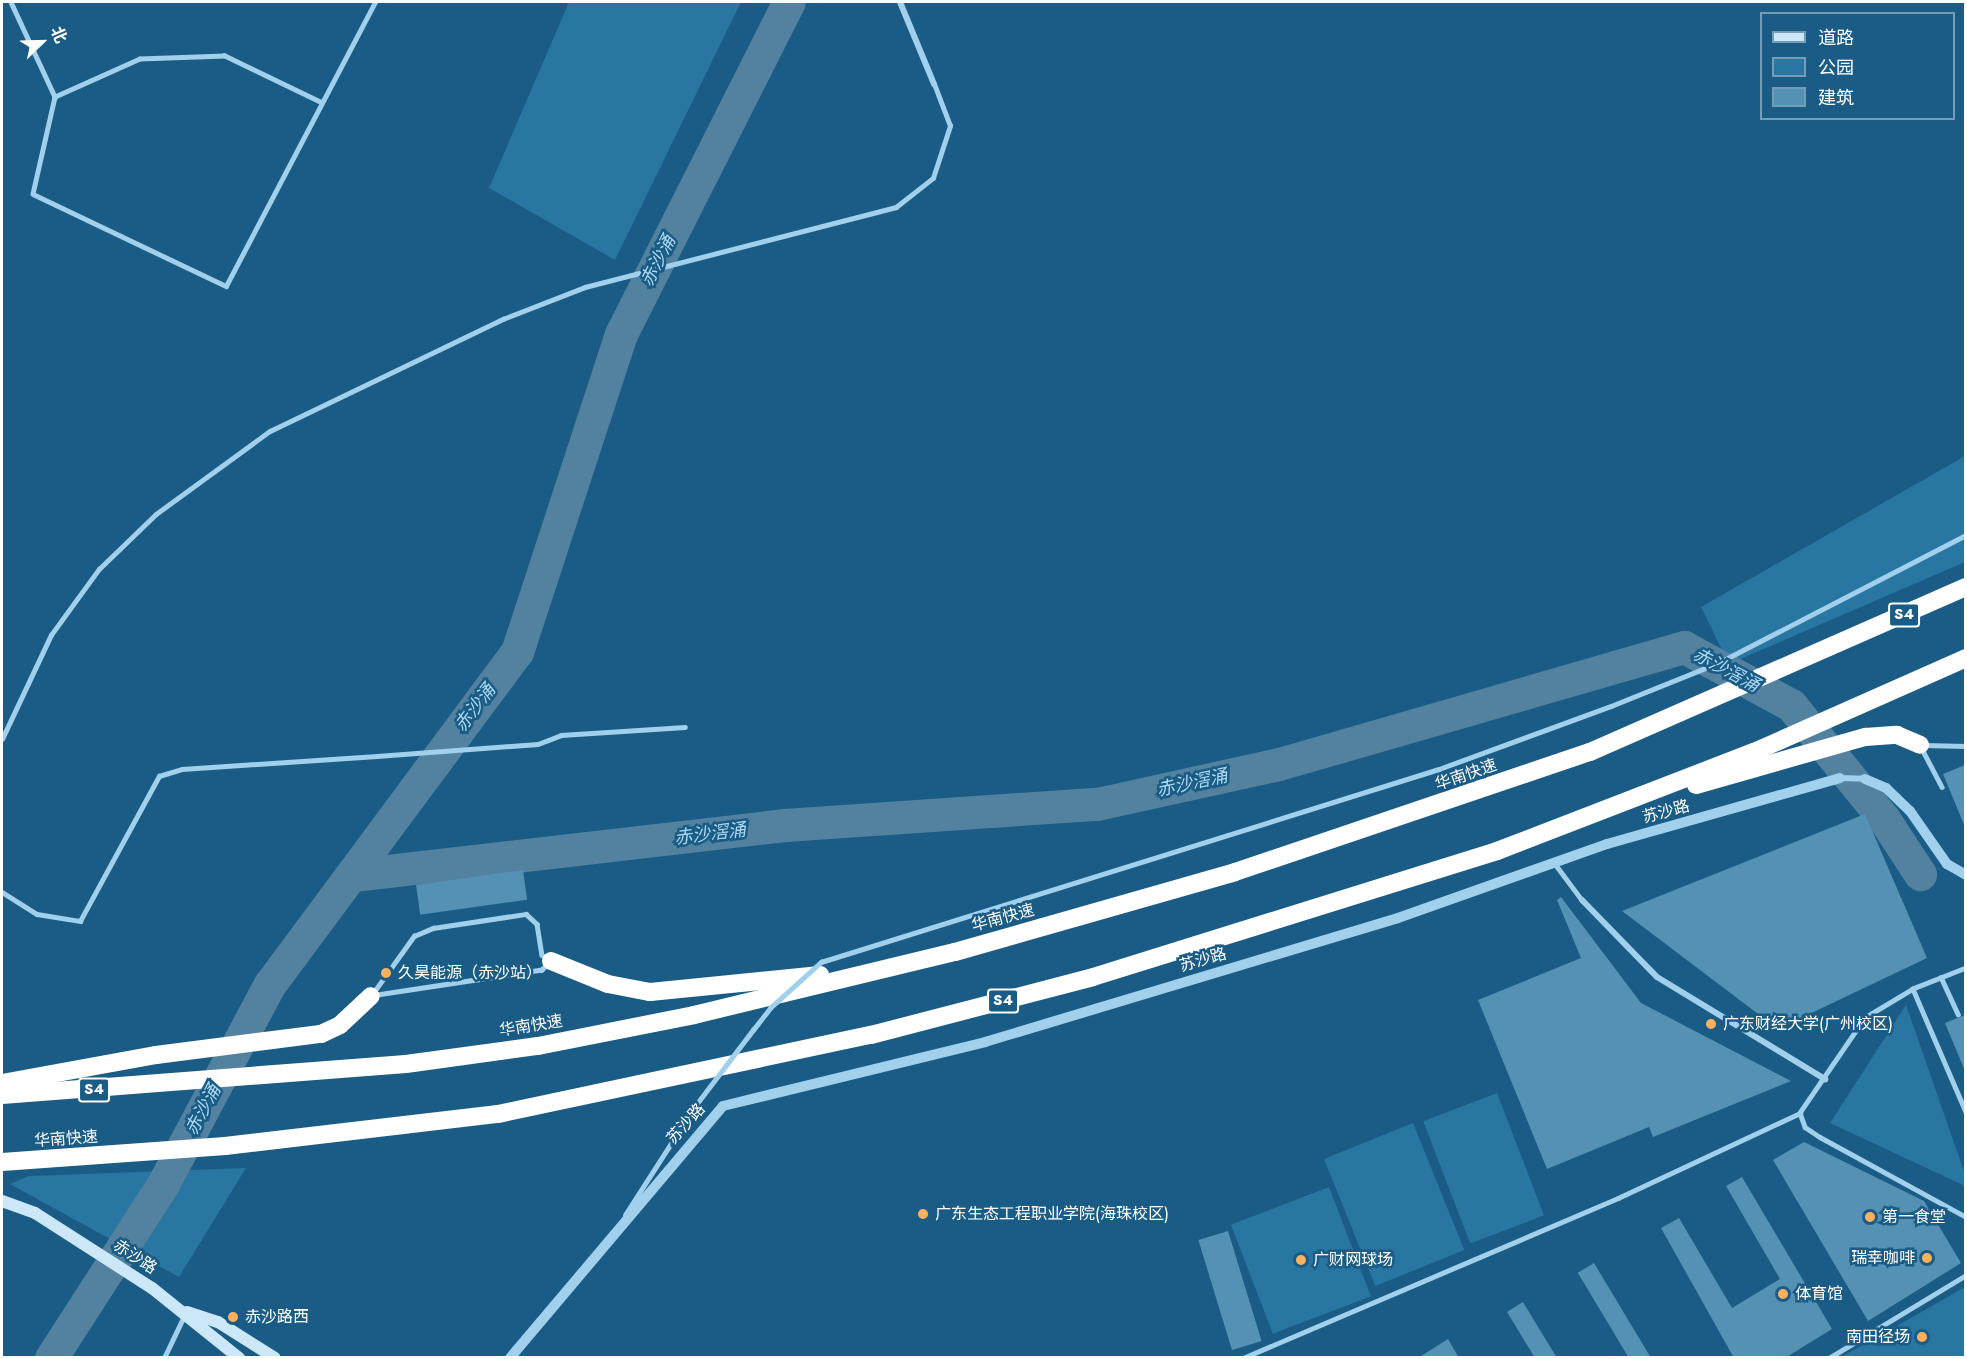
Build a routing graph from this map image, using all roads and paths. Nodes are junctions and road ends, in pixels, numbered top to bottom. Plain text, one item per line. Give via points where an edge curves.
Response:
1 (11, 2) edge
2 (375, 2) edge
3 (900, 2) edge
4 (934, 84) joint
5 (55, 97) junction
6 (320, 102) junction
7 (1965, 535) edge
8 (1965, 587) edge
9 (1965, 658) edge
10 (685, 727) dead end
11 (2, 739) edge
12 (1920, 745) junction
13 (1965, 746) edge
14 (1759, 758) junction
15 (1840, 778) joint
16 (1865, 779) joint
17 (1942, 787) dead end
18 (1556, 866) junction
19 (1965, 876) edge
20 (2, 892) edge
21 (1582, 900) joint
22 (551, 961) junction
23 (905, 964) junction
24 (1965, 968) edge
25 (1941, 977) junction
26 (1913, 989) junction
27 (370, 996) junction
28 (1958, 1014) dead end
29 (1825, 1079) junction
30 (2, 1083) edge
31 (2, 1095) edge
32 (1965, 1112) edge
33 (1800, 1113) junction
34 (2, 1162) edge
35 (2, 1201) edge
36 (1965, 1217) edge
37 (619, 1225) junction
38 (1965, 1275) edge
39 (186, 1312) junction
40 (164, 1358) edge
41 (239, 1358) edge
42 (275, 1358) edge
43 (510, 1358) edge
44 (1243, 1358) edge
45 (1828, 1358) edge

1 - 5 lane
2 - 6 lane
3 - 4 street
4 - 11 lane via 950,126 933,178 897,207 585,287 364,383 270,431 194,484 99,569 51,635
5 - 6 lane via 140,59 225,56
5 - 6 lane via 33,194 226,286
7 - 37 lane, bridge via 1718,663 1427,773 821,962 770,1008 669,1138
8 - 23 highway, 华南快速 / S4 via 1727,697 1590,752 1370,828 1102,912
9 - 14 highway, 华南快速 / S4 via 1866,702
10 - 20 lane, bridge via 561,735 538,744 182,769 159,776 80,921 37,914
12 - 13 lane
12 - 14 highway via 1897,735 1865,737
12 - 17 lane
14 - 34 highway, 华南快速 / S4 via 1576,823 1094,977 871,1035 498,1114 225,1146
15 - 16 street, 苏沙路
15 - 18 street, 苏沙路 via 1628,838
16 - 19 street, 苏沙路 via 1902,804 1947,864
18 - 21 lane
18 - 37 street, 苏沙路 via 985,1042 746,1097 708,1120
21 - 29 street via 1657,977
22 - 23 highway via 608,984 650,992
22 - 27 lane via 528,976
22 - 27 lane via 542,955 537,924 526,914 433,928 404,945
23 - 31 highway, 华南快速 / S4 via 597,1036 406,1064 186,1084
24 - 25 lane
25 - 26 lane
25 - 28 lane
26 - 29 lane via 1865,1018
26 - 32 lane
27 - 30 highway via 331,1030
29 - 33 lane
33 - 36 lane via 1805,1127 1820,1137
33 - 44 lane via 1618,1198
35 - 39 main road, 赤沙路 via 35,1213
37 - 43 street, 苏沙路
38 - 45 lane
39 - 40 lane
39 - 41 main road, 赤沙路
39 - 42 main road via 218,1322

